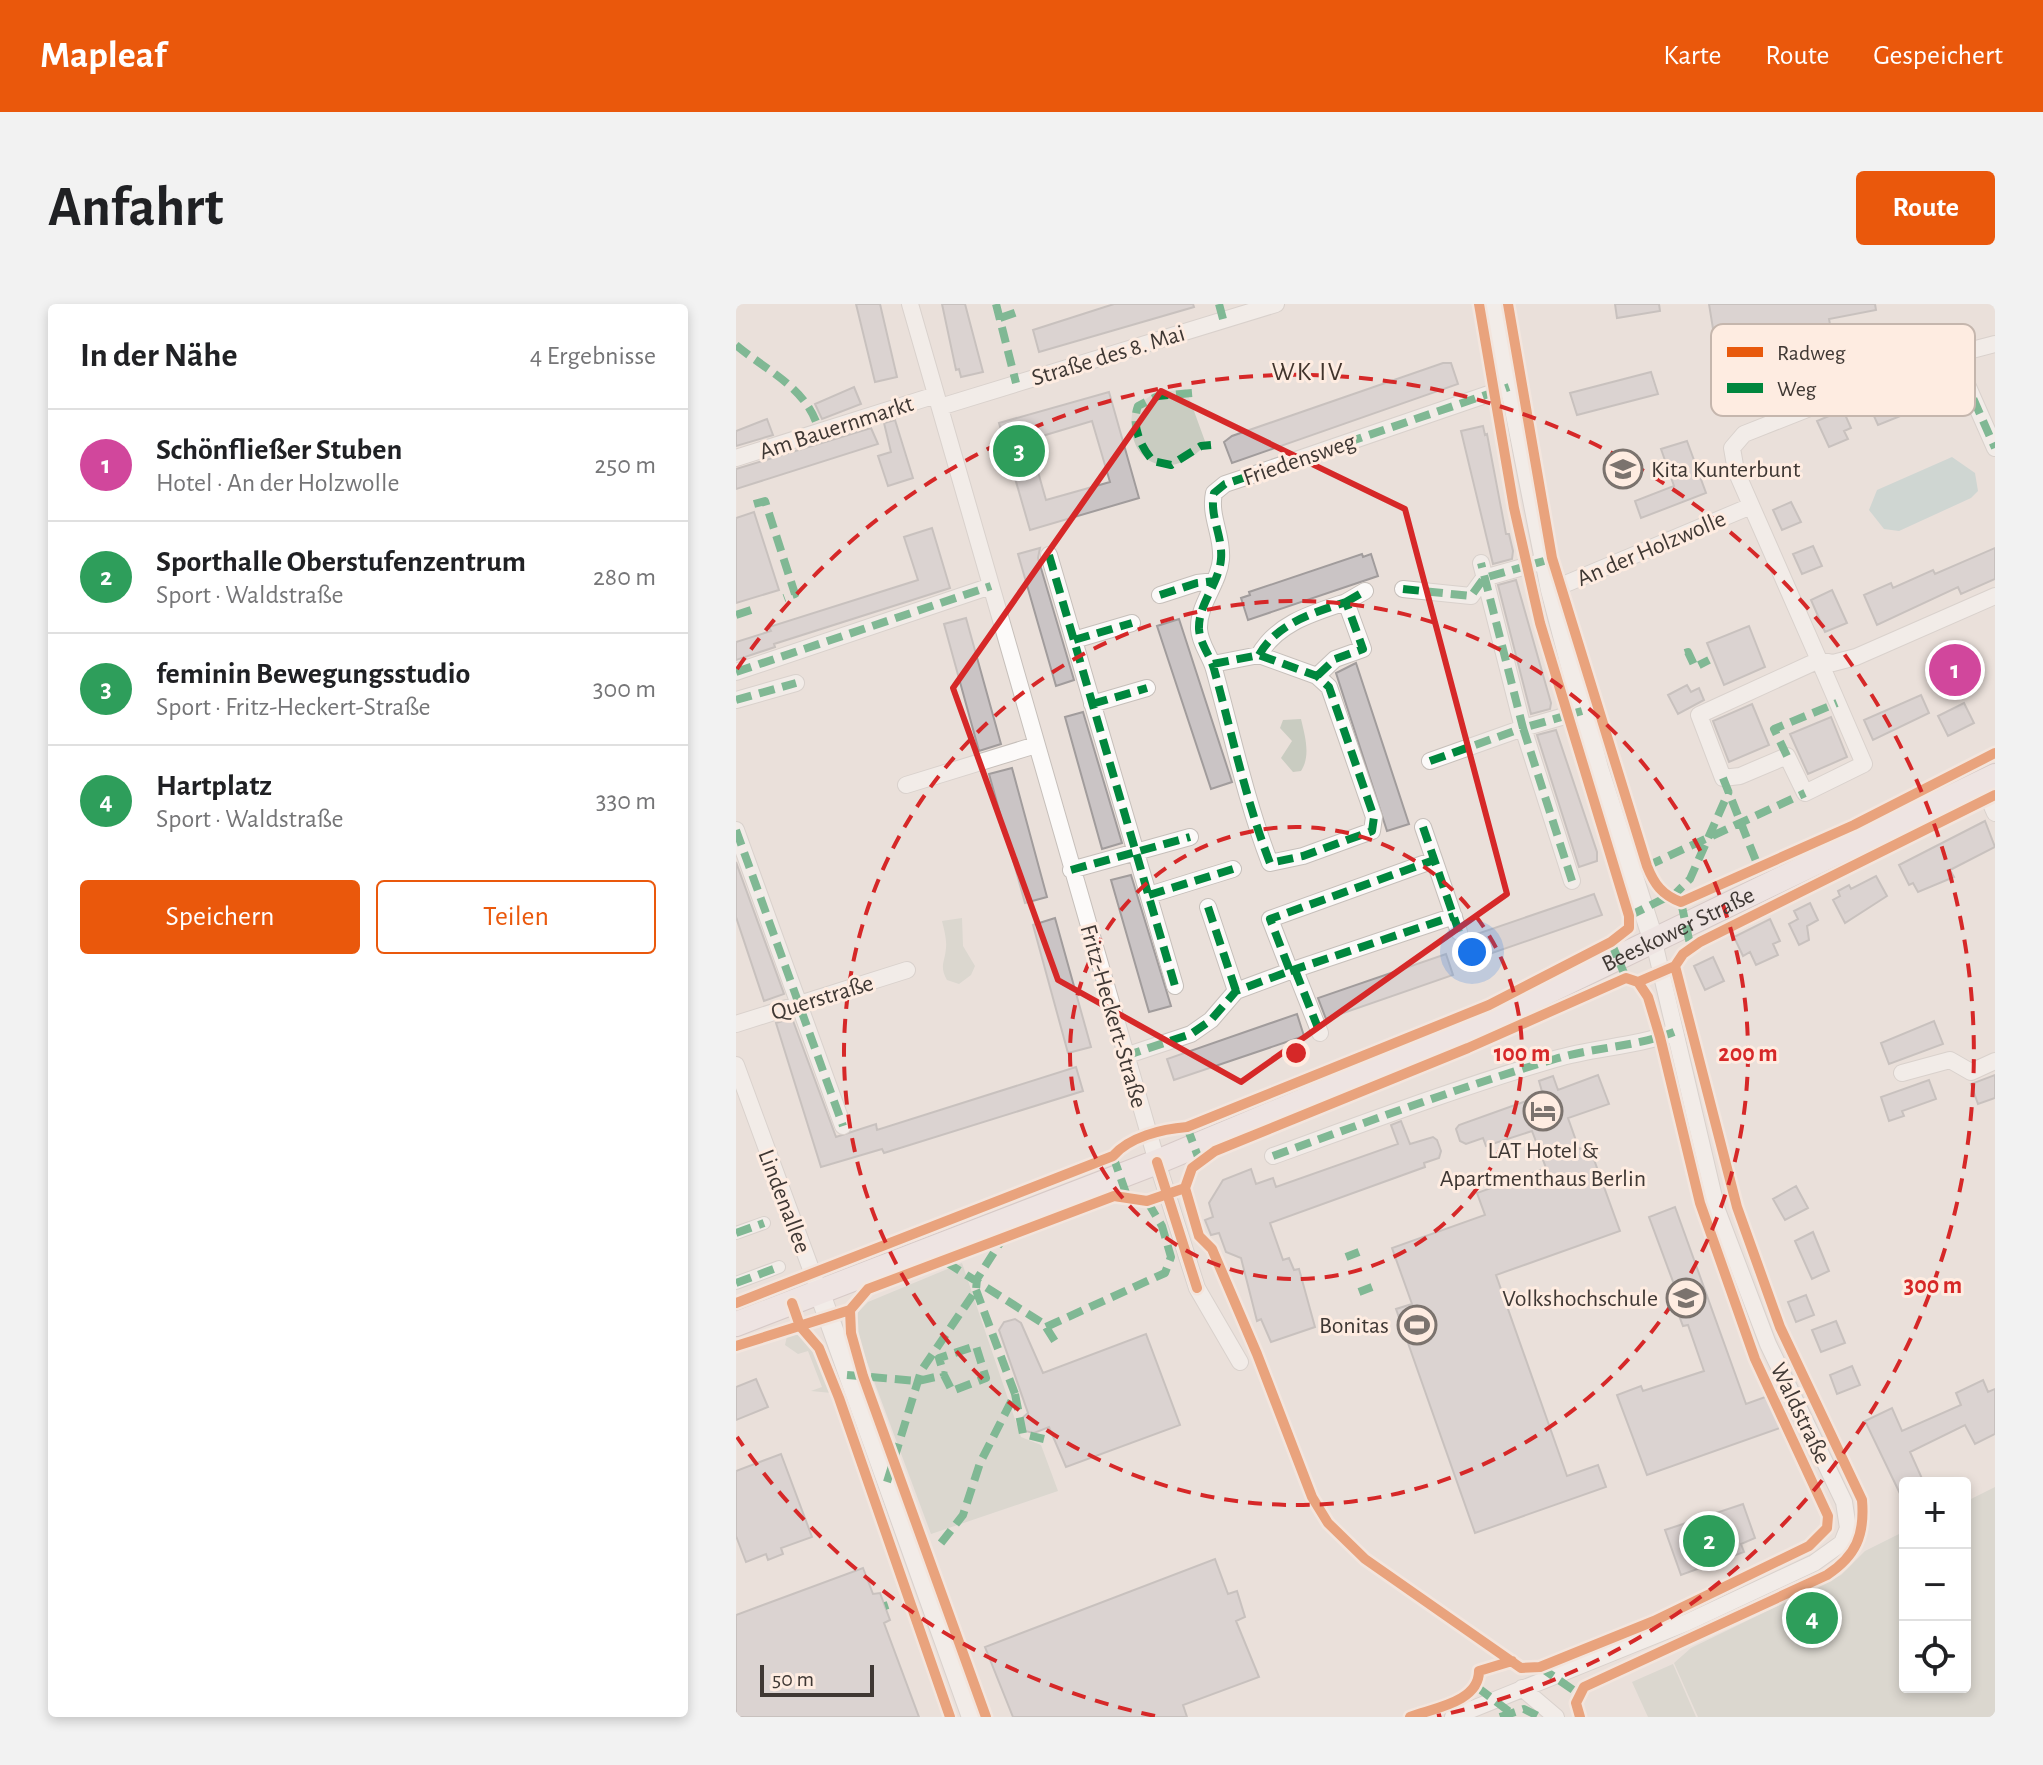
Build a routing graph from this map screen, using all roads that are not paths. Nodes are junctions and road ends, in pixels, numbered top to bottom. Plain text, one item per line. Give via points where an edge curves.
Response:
1 (910, 304) edge
2 (1276, 304) edge
3 (1494, 304) edge
4 (1221, 312) edge
5 (1995, 344) edge
6 (1975, 349) edge
7 (1509, 387) junction
8 (938, 401) junction
9 (1975, 403) edge
10 (1790, 416) edge
11 (1995, 448) edge
12 (736, 458) edge
13 (1751, 506) junction
14 (1049, 555) dead end
15 (1544, 561) junction
16 (1482, 570) junction
17 (1215, 581) junction
18 (991, 586) junction
19 (1403, 589) dead end
20 (1551, 590) junction
21 (1365, 591) dead end
22 (1160, 595) dead end
23 (1995, 596) edge
24 (1346, 602) junction
25 (1132, 623) dead end
26 (1074, 640) junction
27 (1259, 655) junction
28 (1819, 660) junction
29 (1213, 664) junction
30 (736, 672) edge
31 (1317, 676) junction
32 (796, 683) dead end
33 (1147, 688) dead end
34 (736, 700) edge
35 (1092, 704) junction
36 (1582, 711) junction
37 (1523, 728) junction
38 (1036, 745) junction
39 (1430, 761) dead end
40 (1989, 780) edge
41 (906, 785) dead end
42 (1995, 813) edge
43 (1423, 827) dead end
44 (736, 830) edge
45 (1190, 837) dead end
46 (1138, 852) junction
47 (1434, 860) junction
48 (1233, 869) dead end
49 (1071, 870) junction
50 (1572, 881) dead end
51 (1149, 895) junction
52 (1208, 907) dead end
53 (1654, 942) junction
54 (907, 970) dead end
55 (1293, 970) junction
56 (1175, 986) dead end
57 (1236, 991) junction
58 (796, 1003) junction
59 (736, 1024) edge
60 (1674, 1032) junction
61 (1320, 1033) dead end
62 (1125, 1056) junction
63 (1995, 1061) edge
64 (736, 1065) edge
65 (1902, 1073) dead end
66 (843, 1126) dead end
67 (1273, 1156) dead end
68 (1157, 1162) junction
69 (764, 1223) dead end
70 (736, 1233) edge
71 (779, 1267) dead end
72 (736, 1283) edge
73 (819, 1291) junction
74 (736, 1324) edge
75 (1240, 1362) dead end
76 (1522, 1688) junction
77 (972, 1717) edge
78 (1453, 1717) edge
79 (1556, 1717) edge

1 - 8 street, Fritz-Heckert-Straße
2 - 4 street, Straße des 8. Mai
3 - 7 street
4 - 8 street, Straße des 8. Mai
5 - 6 street, An der Holzwolle
7 - 15 street
7 - 17 street, Friedensweg via 1220,488 1212,501 1221,553
8 - 12 street, Am Bauernmarkt
8 - 18 street, Fritz-Heckert-Straße
9 - 11 street
10 - 13 street, An der Holzwolle via 1744,434 1732,448
13 - 20 street, An der Holzwolle
13 - 28 street, An der Holzwolle
14 - 26 street
15 - 16 street
15 - 20 street
16 - 19 street via 1471,596
16 - 37 street
17 - 22 street
17 - 29 street, Friedensweg via 1199,630
18 - 30 street
18 - 38 street, Fritz-Heckert-Straße
20 - 36 street
21 - 24 street
23 - 28 street, An der Holzwolle via 1856,657 1833,663
24 - 27 street via 1289,624 1268,638
24 - 31 street via 1363,649 1335,659
25 - 26 street
26 - 35 street
27 - 29 street
27 - 31 street
28 - 28 street, An der Holzwolle via 1699,715 1723,778 1787,756 1805,793 1864,764
29 - 31 street, Friedensweg via 1254,822 1270,863 1366,835 1375,825 1329,687
32 - 34 street
33 - 35 street
35 - 46 street
36 - 37 street
36 - 53 street
37 - 39 street
37 - 50 street
38 - 41 street
38 - 49 street, Fritz-Heckert-Straße
40 - 42 street
40 - 53 main road, Beeskower Straße
43 - 47 street
44 - 58 street
45 - 46 street
46 - 49 street
46 - 51 street
47 - 55 street via 1270,919
47 - 55 street via 1457,924
48 - 51 street
49 - 62 street, Fritz-Heckert-Straße
51 - 56 street
52 - 57 street
53 - 60 street, Waldstraße
53 - 68 main road, Beeskower Straße via 1439,1044
54 - 58 street, Querstraße
55 - 57 street
55 - 61 street
57 - 62 street via 1191,1034
58 - 59 street, Querstraße
58 - 66 street
60 - 67 street via 1494,1077
60 - 76 street, Waldstraße via 1717,1210 1768,1344 1844,1502 1848,1528 1842,1543 1814,1563 1688,1622
62 - 68 street, Fritz-Heckert-Straße
63 - 65 street via 1971,1072 1950,1060
64 - 73 street, Lindenallee
68 - 73 main road, Beeskower Straße
68 - 75 street, Fritz-Heckert-Straße via 1197,1288
69 - 70 street, Lindenallee
71 - 72 street
73 - 74 main road, Beeskower Straße
73 - 77 street
76 - 78 street, Waldstraße
76 - 79 street

